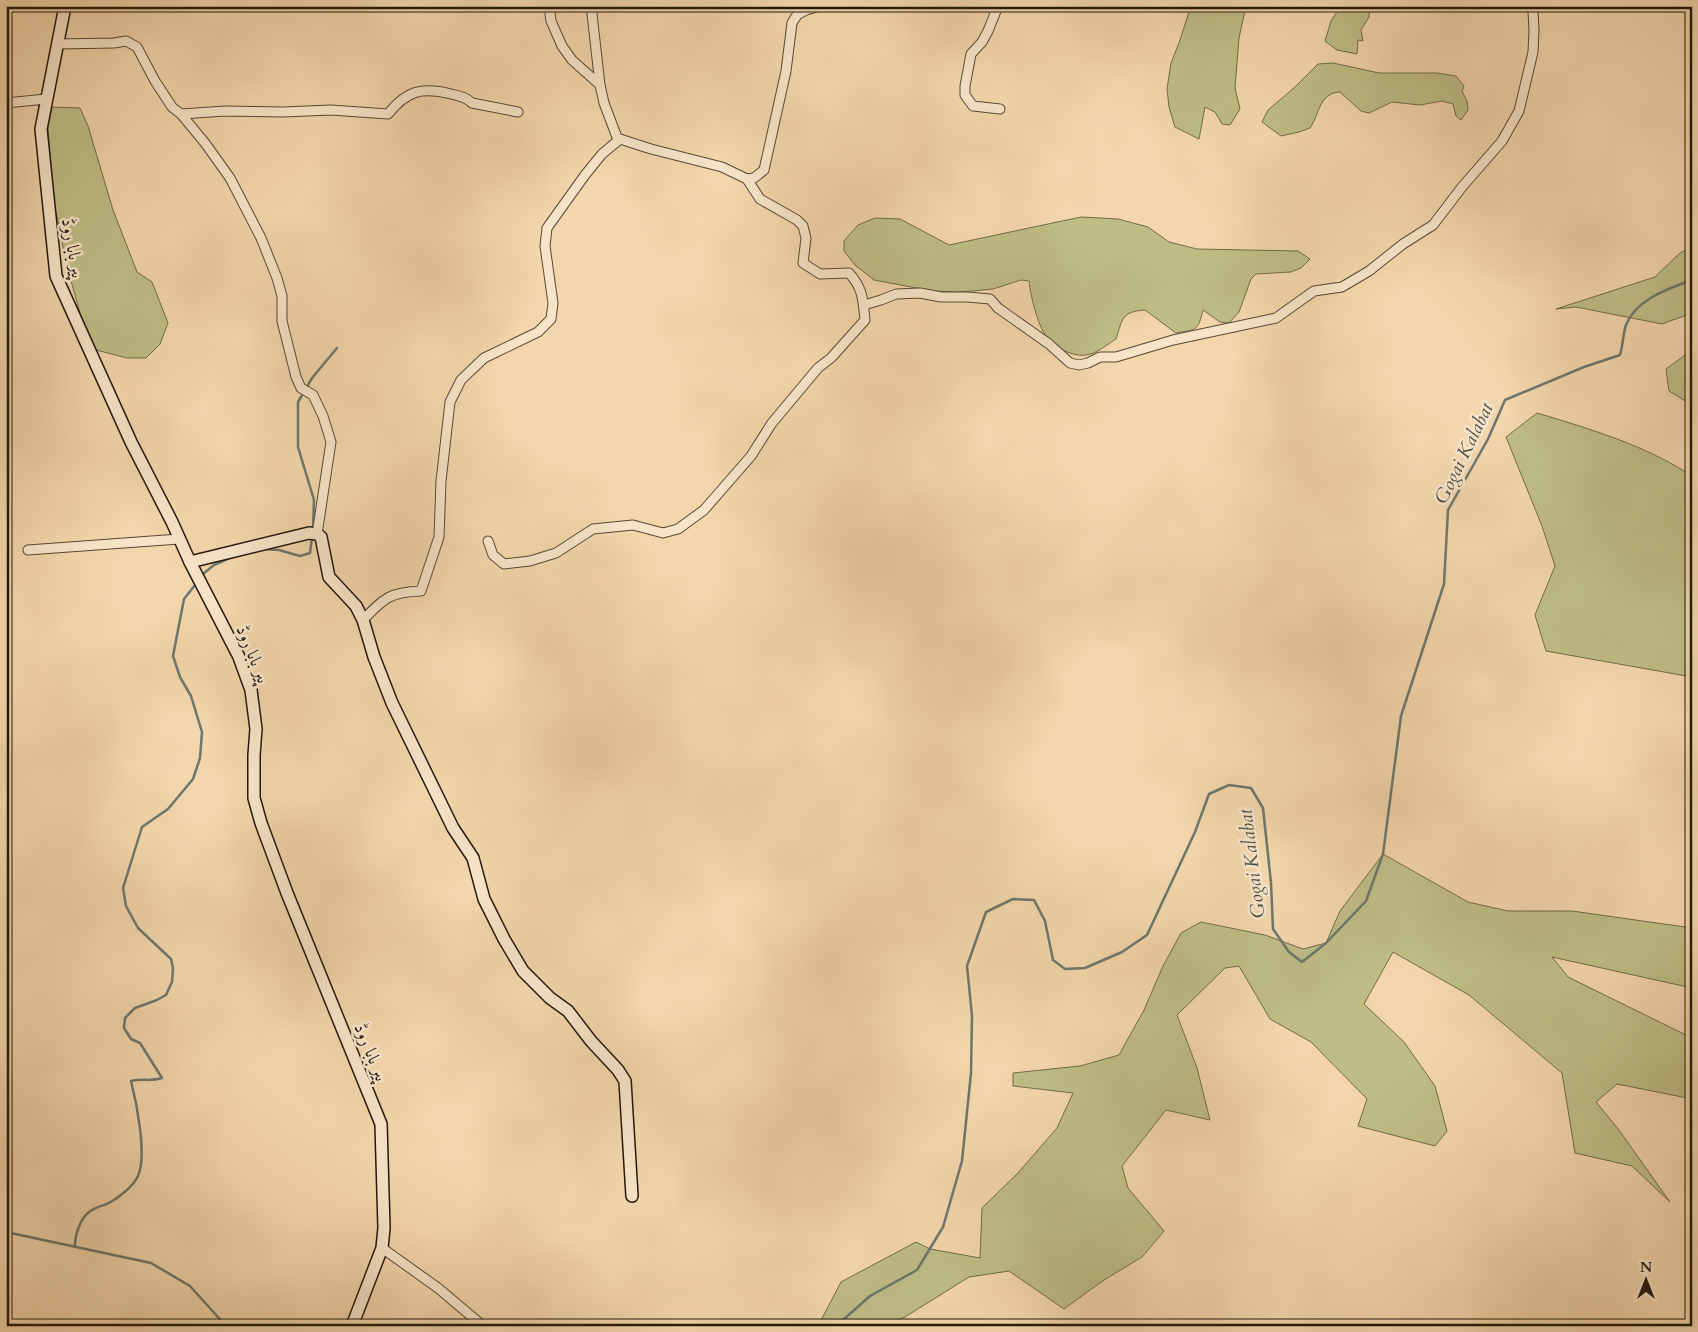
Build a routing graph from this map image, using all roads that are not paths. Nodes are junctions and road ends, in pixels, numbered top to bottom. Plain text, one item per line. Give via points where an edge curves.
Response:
1 (66, 6) edge
2 (552, 6) edge
3 (593, 6) edge
4 (821, 6) edge
5 (998, 6) edge
6 (1531, 6) edge
7 (58, 44) junction
8 (600, 85) junction
9 (46, 99) junction
10 (6, 103) edge
11 (1000, 109) dead end
12 (518, 112) dead end
13 (180, 114) junction
14 (618, 140) junction
15 (747, 179) junction
16 (864, 305) junction
17 (316, 534) junction
18 (180, 538) junction
19 (488, 541) dead end
20 (28, 550) dead end
21 (190, 562) junction
22 (363, 620) junction
23 (632, 1196) dead end
24 (382, 1248) junction
25 (352, 1326) edge
26 (483, 1326) edge

1 - 7 main road, پیر بابا روڈ
2 - 8 street via 551,21 562,46 572,60
3 - 8 street
4 - 15 street via 797,14 792,24 786,72 764,170
5 - 11 street via 982,42 971,54 965,96 973,106
6 - 16 street via 1533,52 1519,111 1502,141 1433,224 1369,271 1342,287 1314,291 1276,318 1173,340 1116,357 1100,357 1078,365 1070,363 990,299 896,294
7 - 9 main road, پیر بابا روڈ
7 - 13 street via 126,41 137,47 155,81
8 - 14 street
9 - 10 street
9 - 18 main road, پیر بابا روڈ via 41,129 56,276 131,442
12 - 13 street via 425,89 399,99 388,114 331,110 225,110
13 - 17 street via 230,178 262,238 282,296 282,321 296,377 301,388 313,395 323,416 331,442
14 - 15 street via 722,167
14 - 22 street via 602,154 546,228 545,246 553,303 551,319 538,332 484,358 461,380 450,402 441,481 439,537 421,591 403,591 384,598
15 - 16 street via 760,199 802,226 806,238 803,263 820,274 849,273 858,283
16 - 19 street via 865,320 818,368 704,510 678,529 663,533 633,525 593,529 556,553 504,564 493,555
17 - 21 main road
17 - 22 main road via 321,537 328,577 356,606
18 - 20 street
18 - 21 main road, پیر بابا روڈ
21 - 24 main road, پیر بابا روڈ via 239,657 251,690 256,729 254,798 261,824 381,1124
22 - 23 main road via 392,703 453,828 473,858 484,899 504,938 523,971 568,1011 625,1081
24 - 25 main road, پیر بابا روڈ
24 - 26 street via 438,1288

